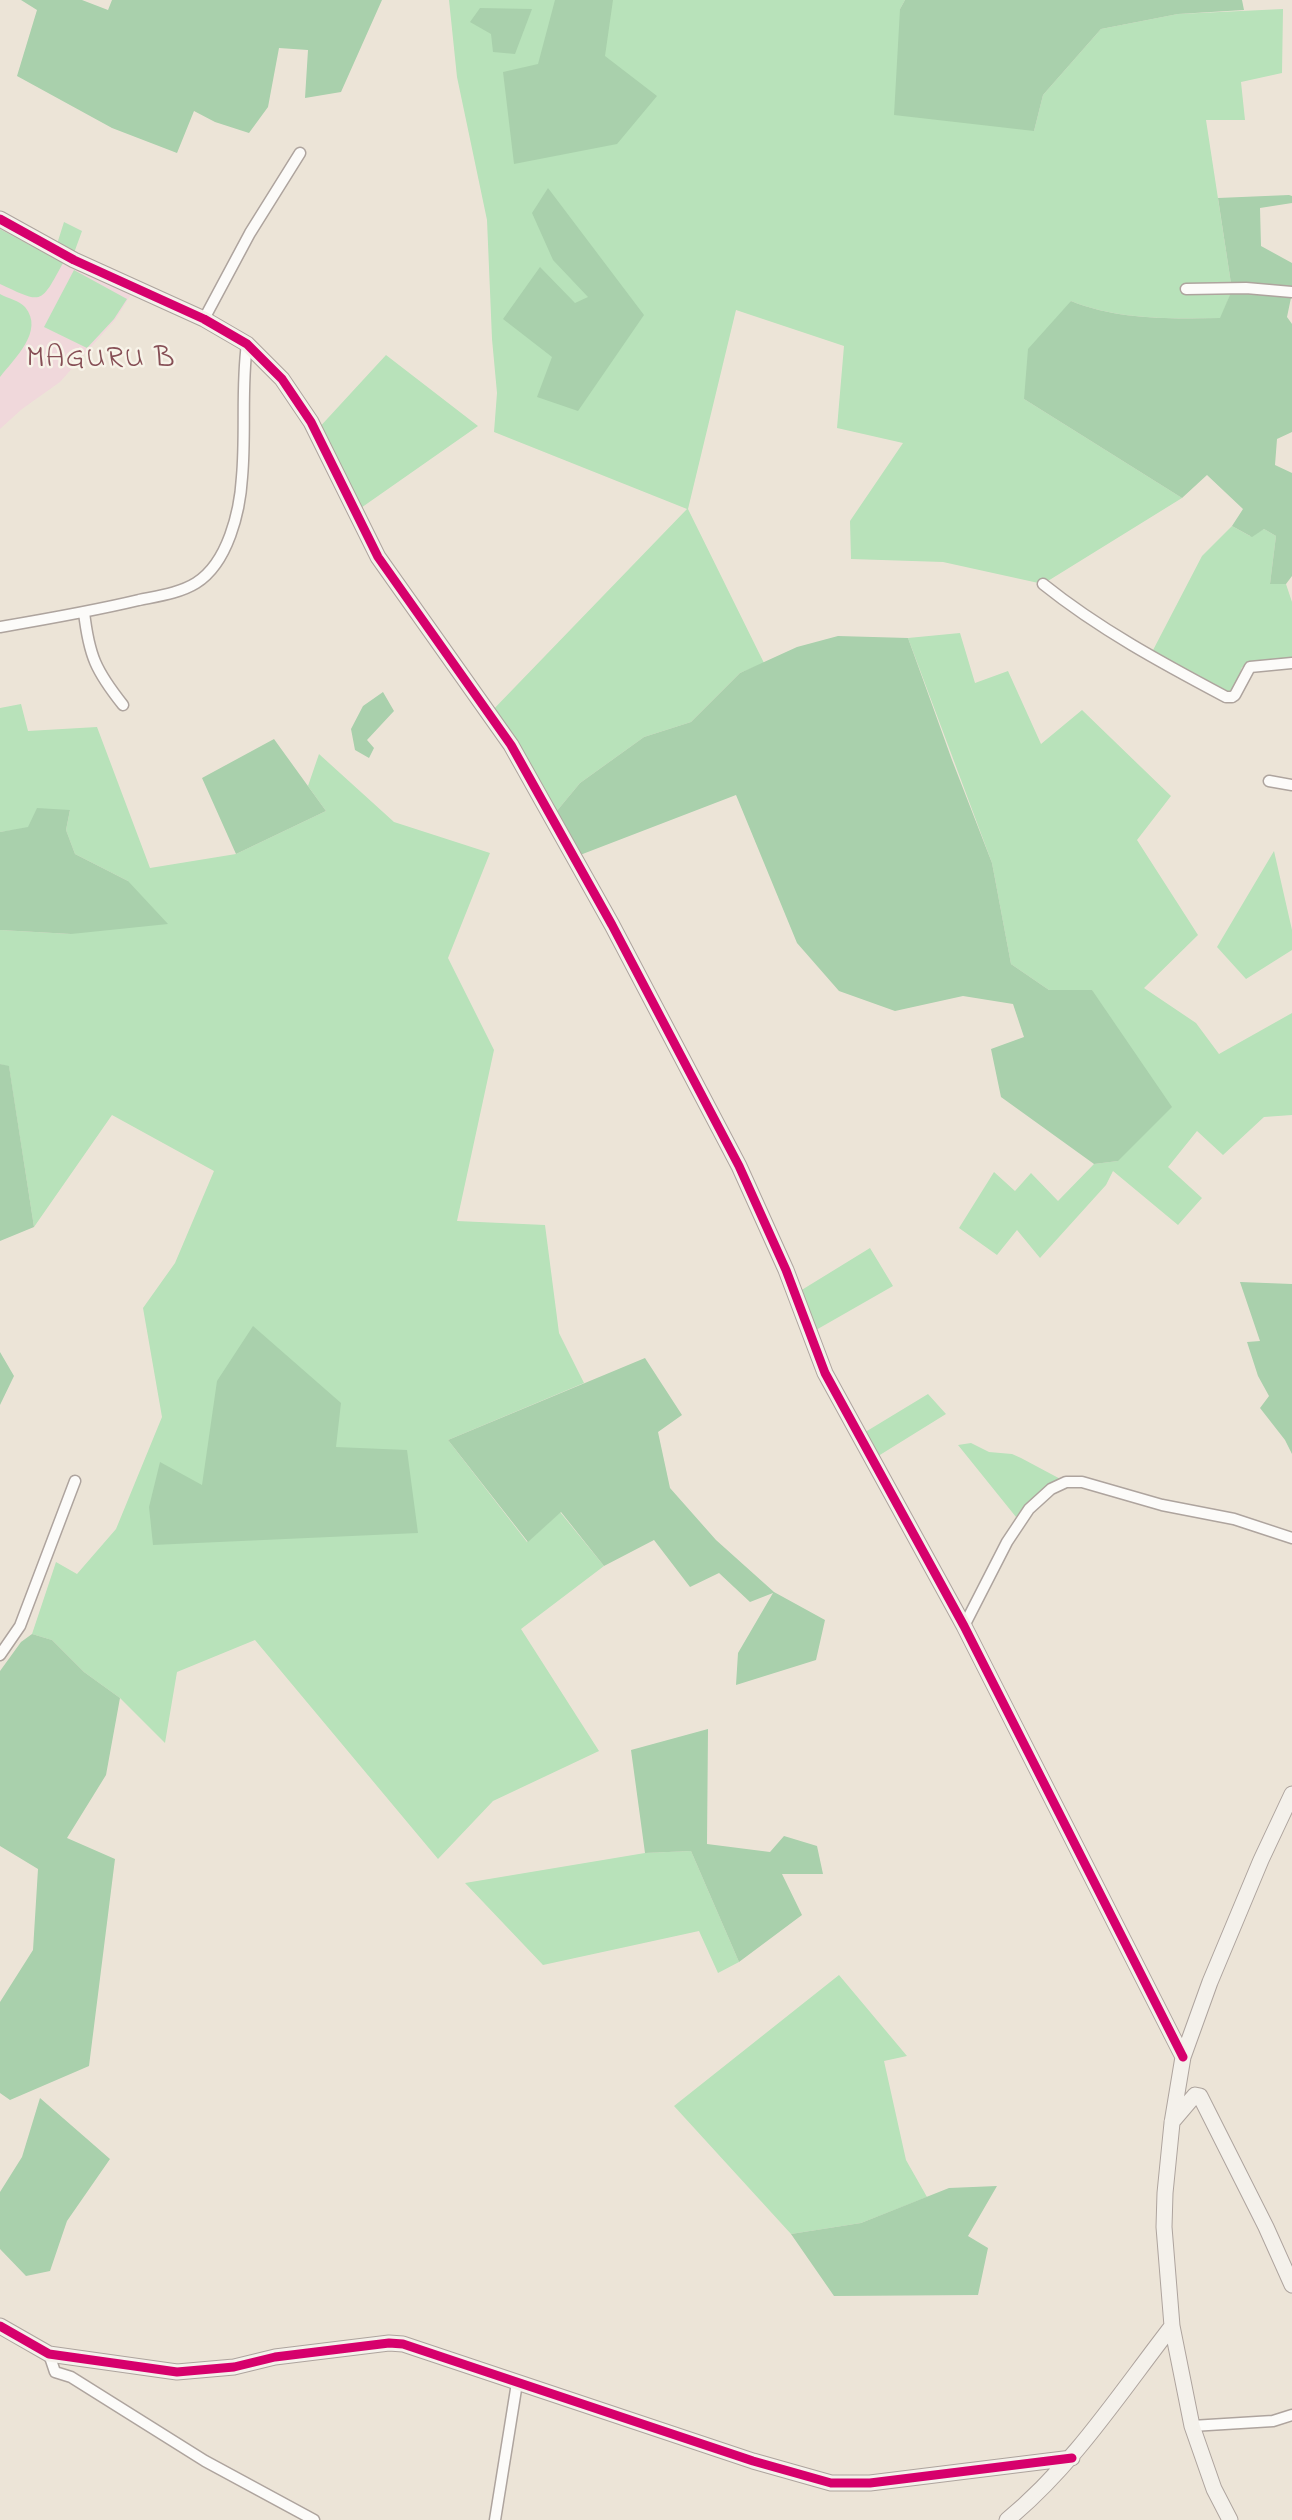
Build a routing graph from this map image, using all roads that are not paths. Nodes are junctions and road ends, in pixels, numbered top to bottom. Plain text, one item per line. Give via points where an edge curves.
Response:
1 (300, 153) dead end
2 (0, 219) edge
3 (1186, 289) dead end
4 (1292, 292) edge
5 (204, 319) junction
6 (247, 344) junction
7 (1043, 584) dead end
8 (84, 612) junction
9 (0, 627) edge
10 (1292, 663) edge
11 (123, 705) dead end
12 (1269, 781) dead end
13 (1292, 785) edge
14 (75, 1481) dead end
15 (1292, 1538) edge
16 (964, 1626) junction
17 (0, 1654) edge
18 (1292, 1794) edge
19 (1183, 2057) junction
20 (1172, 2123) junction
21 (1292, 2285) edge
22 (0, 2326) edge
23 (1172, 2326) junction
24 (49, 2354) junction
25 (517, 2383) junction
26 (1292, 2415) edge
27 (1192, 2426) junction
28 (1072, 2457) junction
29 (314, 2520) edge
30 (495, 2520) edge
31 (1007, 2520) edge
32 (1230, 2520) edge

1 - 5 street via 250,233
2 - 5 street via 74,260
3 - 4 street
5 - 6 street
6 - 8 street via 242,478 234,520 210,571 196,583 172,593
6 - 16 street via 282,378 310,422 378,557 487,709 544,800 739,1166 786,1270 825,1373
7 - 10 street via 1097,624 1226,697 1235,695 1250,667
8 - 9 street
8 - 11 street via 93,661
12 - 13 street
14 - 17 street via 20,1626
15 - 16 street via 1234,1519 1162,1505 1082,1482 1066,1482 1051,1489 1029,1509 1007,1542
16 - 19 street
18 - 19 street via 1210,1982
19 - 20 street
20 - 21 street via 1195,2095 1200,2096
20 - 23 street via 1164,2227
22 - 24 street
23 - 27 street
23 - 28 street
24 - 25 street via 177,2372 389,2343 413,2346
24 - 29 street via 55,2372 71,2377 205,2461
25 - 28 street via 831,2483 870,2483
25 - 30 street
26 - 27 street via 1273,2421
27 - 32 street via 1214,2489
28 - 31 street

